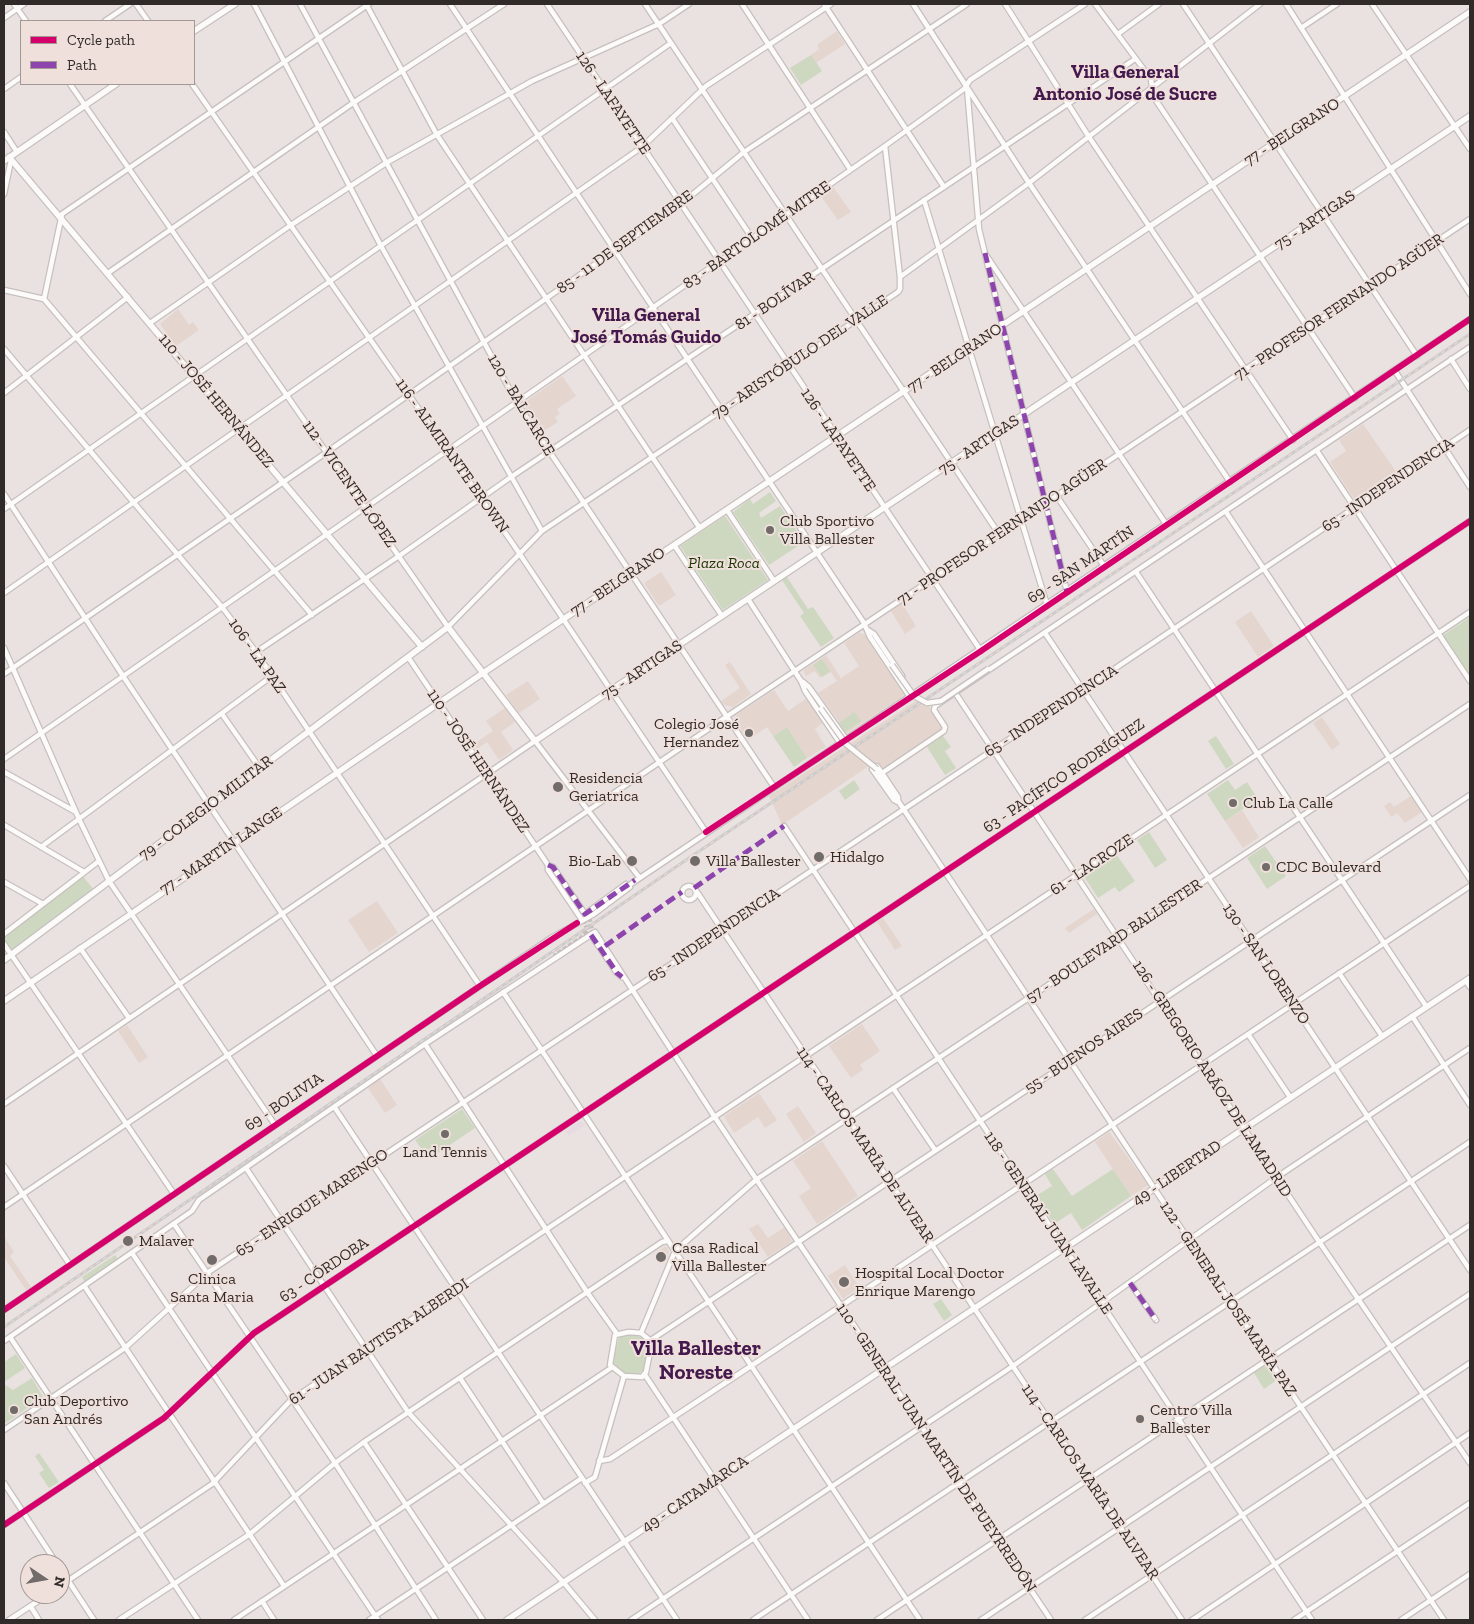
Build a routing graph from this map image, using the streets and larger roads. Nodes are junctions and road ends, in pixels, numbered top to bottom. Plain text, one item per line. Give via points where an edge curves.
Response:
1 (24, 4) edge
2 (130, 4) edge
3 (136, 4) edge
4 (235, 4) edge
5 (254, 4) edge
6 (300, 4) edge
7 (367, 4) edge
8 (450, 4) edge
9 (504, 4) edge
10 (547, 4) edge
11 (645, 4) edge
12 (689, 4) edge
13 (742, 4) edge
14 (831, 4) edge
15 (913, 4) edge
16 (966, 4) edge
17 (1005, 4) edge
18 (1086, 4) edge
19 (1095, 4) edge
20 (1159, 4) edge
21 (1183, 4) edge
22 (1260, 4) edge
23 (1286, 4) edge
24 (1337, 4) edge
25 (1372, 4) edge
26 (825, 5) edge
27 (16, 6) edge
28 (1470, 12) edge
29 (4, 18) edge
30 (25, 20) edge
31 (106, 20) edge
32 (147, 20) edge
33 (659, 24) junction
34 (929, 28) junction
35 (1301, 28) junction
36 (466, 29) junction
37 (195, 30) edge
38 (1118, 34) junction
39 (318, 38) junction
40 (1029, 41) junction
41 (671, 43) junction
42 (1209, 43) junction
43 (768, 45) junction
44 (1407, 55) junction
45 (582, 58) junction
46 (1135, 59) junction
47 (285, 61) junction
48 (867, 69) junction
49 (402, 70) junction
50 (20, 78) edge
51 (71, 85) edge
52 (115, 85) edge
53 (193, 85) edge
54 (967, 86) junction
55 (1152, 86) junction
56 (4, 89) edge
57 (702, 89) junction
58 (604, 90) junction
59 (509, 94) junction
60 (1344, 97) junction
61 (353, 103) junction
62 (1069, 103) junction
63 (85, 105) junction
64 (810, 107) junction
65 (212, 111) junction
66 (1470, 116) edge
67 (672, 118) junction
68 (1455, 126) junction
69 (318, 127) junction
70 (906, 131) junction
71 (4, 132) edge
72 (437, 134) junction
73 (538, 137) junction
74 (1089, 137) junction
75 (1275, 142) junction
76 (885, 146) junction
77 (1005, 146) junction
78 (642, 147) junction
79 (1470, 149) edge
80 (17, 152) junction
81 (744, 152) junction
82 (8, 160) edge
83 (386, 163) junction
84 (972, 168) junction
85 (129, 169) junction
86 (850, 169) junction
87 (1390, 170) junction
88 (254, 172) junction
89 (712, 177) junction
90 (1029, 183) junction
91 (470, 184) junction
92 (349, 185) junction
93 (1213, 185) junction
94 (944, 187) junction
95 (4, 194) edge
96 (576, 194) junction
97 (924, 200) junction
98 (681, 204) junction
99 (786, 214) junction
100 (1324, 214) junction
101 (60, 217) junction
102 (1470, 219) edge
103 (417, 220) junction
104 (978, 221) junction
105 (893, 222) junction
106 (291, 225) junction
107 (1149, 227) junction
108 (172, 230) junction
109 (752, 238) junction
110 (508, 242) junction
111 (1437, 242) junction
112 (381, 246) junction
113 (939, 250) junction
114 (614, 251) junction
115 (985, 253) junction
116 (1261, 256) junction
117 (719, 260) junction
118 (1086, 268) junction
119 (822, 269) junction
120 (108, 273) junction
121 (900, 277) junction
122 (209, 282) junction
123 (329, 282) junction
124 (450, 282) junction
125 (1372, 286) junction
126 (4, 290) edge
127 (1470, 294) edge
128 (128, 297) junction
129 (44, 298) junction
130 (546, 298) junction
131 (1197, 298) junction
132 (415, 306) junction
133 (652, 308) junction
134 (1024, 312) junction
135 (755, 315) junction
136 (1470, 319) edge
137 (856, 320) junction
138 (150, 323) junction
139 (1002, 326) junction
140 (1308, 328) junction
141 (78, 337) junction
142 (370, 338) junction
143 (248, 339) junction
144 (1134, 340) junction
145 (484, 342) junction
146 (1470, 346) edge
147 (969, 348) junction
148 (4, 349) edge
149 (584, 356) junction
150 (1417, 356) junction
151 (1451, 359) junction
152 (687, 360) junction
153 (789, 365) junction
154 (449, 366) junction
155 (1245, 369) junction
156 (1395, 371) junction
157 (26, 376) junction
158 (195, 376) junction
159 (1072, 383) junction
160 (1470, 389) edge
161 (1407, 390) junction
162 (905, 392) junction
163 (4, 393) edge
164 (287, 394) junction
165 (409, 394) junction
166 (1355, 398) junction
167 (517, 403) junction
168 (618, 406) junction
169 (722, 410) junction
170 (1183, 412) junction
171 (143, 413) junction
172 (1023, 416) junction
173 (483, 426) junction
174 (240, 429) junction
175 (1470, 430) edge
176 (995, 435) junction
177 (836, 436) junction
178 (1293, 440) junction
179 (1444, 448) junction
180 (88, 450) junction
181 (448, 450) junction
182 (1317, 451) junction
183 (327, 452) junction
184 (550, 452) junction
185 (1120, 453) junction
186 (652, 456) junction
187 (952, 464) junction
188 (187, 466) junction
189 (511, 477) junction
190 (284, 481) junction
191 (768, 482) junction
192 (1230, 482) junction
193 (1470, 487) edge
194 (4, 494) edge
195 (1056, 495) junction
196 (482, 498) junction
197 (133, 503) junction
198 (584, 503) junction
199 (11, 504) junction
200 (1044, 504) junction
201 (366, 508) junction
202 (884, 508) junction
203 (1355, 508) junction
204 (4, 509) edge
205 (727, 510) junction
206 (1226, 512) junction
207 (231, 518) junction
208 (1022, 518) junction
209 (1470, 521) edge
210 (1166, 524) junction
211 (699, 527) junction
212 (542, 531) junction
213 (328, 534) junction
214 (999, 534) junction
215 (674, 545) junction
216 (519, 553) junction
217 (816, 553) junction
218 (177, 555) junction
219 (399, 556) junction
220 (48, 561) junction
221 (1104, 566) junction
222 (1264, 568) junction
223 (275, 570) junction
224 (1396, 570) junction
225 (1136, 572) junction
226 (631, 574) junction
227 (366, 579) junction
228 (932, 579) junction
229 (774, 581) junction
230 (1066, 592) junction
231 (4, 593) edge
232 (748, 599) junction
233 (1047, 605) junction
234 (222, 607) junction
235 (1470, 612) edge
236 (312, 615) junction
237 (722, 616) junction
238 (86, 618) junction
239 (563, 619) junction
240 (864, 623) junction
241 (448, 627) junction
242 (867, 629) junction
243 (1173, 629) junction
244 (1306, 632) junction
245 (1046, 633) junction
246 (1438, 634) junction
247 (679, 646) junction
248 (422, 647) junction
249 (4, 648) edge
250 (981, 650) junction
251 (256, 652) junction
252 (1010, 656) junction
253 (408, 657) junction
254 (12, 668) junction
255 (795, 671) junction
256 (483, 673) junction
257 (4, 674) edge
258 (122, 676) junction
259 (272, 676) junction
260 (802, 681) junction
261 (1470, 681) edge
262 (1083, 690) junction
263 (611, 691) junction
264 (1215, 691) junction
265 (956, 694) junction
266 (1347, 694) junction
267 (913, 696) junction
268 (439, 702) junction
269 (1470, 704) edge
270 (222, 714) junction
271 (726, 716) junction
272 (308, 731) junction
273 (41, 732) junction
274 (846, 739) junction
275 (535, 741) junction
276 (840, 743) junction
277 (172, 750) junction
278 (992, 750) junction
279 (1125, 751) junction
280 (1258, 754) junction
281 (4, 759) edge
282 (1390, 759) junction
283 (658, 763) junction
284 (259, 768) junction
285 (879, 771) junction
286 (4, 772) edge
287 (337, 772) junction
288 (487, 775) junction
289 (774, 787) junction
290 (1470, 795) edge
291 (209, 806) junction
292 (902, 809) junction
293 (588, 810) junction
294 (76, 812) junction
295 (1034, 812) junction
296 (1167, 814) junction
297 (1300, 817) junction
298 (79, 819) junction
299 (1432, 821) junction
300 (4, 825) edge
301 (784, 826) dead end
302 (706, 832) junction
303 (234, 843) junction
304 (385, 845) junction
305 (535, 846) junction
306 (41, 847) junction
307 (99, 861) junction
308 (548, 865) junction
309 (812, 870) junction
310 (84, 872) junction
311 (944, 872) junction
312 (1077, 875) junction
313 (1209, 878) junction
314 (637, 879) junction
315 (1470, 879) edge
316 (1341, 880) junction
317 (109, 881) junction
318 (4, 882) edge
319 (1470, 886) edge
320 (625, 888) tunnel mouth
321 (697, 896) junction
322 (43, 904) junction
323 (131, 912) junction
324 (283, 914) junction
325 (585, 914) joint
326 (433, 915) junction
327 (582, 920) junction
328 (722, 930) junction
329 (854, 932) junction
330 (4, 934) edge
331 (986, 936) junction
332 (1119, 938) junction
333 (1250, 941) junction
334 (1384, 943) junction
335 (4, 944) edge
336 (80, 948) junction
337 (12, 955) junction
338 (554, 956) tunnel mouth
339 (4, 960) edge
340 (1338, 973) junction
341 (528, 975) junction
342 (1468, 979) edge
343 (31, 982) junction
344 (179, 984) junction
345 (330, 986) junction
346 (480, 986) junction
347 (1470, 987) edge
348 (631, 991) junction
349 (502, 992) junction
350 (763, 993) junction
351 (896, 995) junction
352 (1028, 998) junction
353 (1161, 1000) junction
354 (4, 1001) edge
355 (1294, 1003) junction
356 (1426, 1006) junction
357 (1412, 1016) junction
358 (129, 1018) junction
359 (1248, 1034) junction
360 (1382, 1036) junction
361 (425, 1044) junction
362 (1470, 1048) edge
363 (541, 1051) junction
364 (78, 1053) junction
365 (673, 1053) junction
366 (227, 1055) junction
367 (805, 1055) junction
368 (377, 1056) junction
369 (938, 1058) junction
370 (1070, 1060) junction
371 (1203, 1063) junction
372 (1444, 1065) junction
373 (1334, 1068) junction
374 (893, 1088) junction
375 (1290, 1097) junction
376 (462, 1103) junction
377 (4, 1104) edge
378 (1470, 1104) edge
379 (335, 1108) junction
380 (582, 1114) junction
381 (714, 1116) junction
382 (1367, 1117) junction
383 (847, 1118) junction
384 (980, 1121) junction
385 (1113, 1124) junction
386 (126, 1125) junction
387 (275, 1126) junction
388 (1245, 1127) junction
389 (1470, 1142) edge
390 (935, 1150) junction
391 (372, 1162) junction
392 (4, 1166) edge
393 (504, 1166) junction
394 (246, 1168) junction
395 (625, 1176) junction
396 (1277, 1177) junction
397 (757, 1179) junction
398 (889, 1181) junction
399 (1410, 1182) junction
400 (1022, 1184) junction
401 (1154, 1188) junction
402 (23, 1194) junction
403 (174, 1194) junction
404 (4, 1207) edge
405 (282, 1223) junction
406 (174, 1224) junction
407 (1470, 1225) edge
408 (415, 1226) junction
409 (546, 1229) junction
410 (1449, 1239) junction
411 (1189, 1240) junction
412 (667, 1241) junction
413 (799, 1242) junction
414 (1320, 1242) junction
415 (932, 1245) junction
416 (1064, 1248) junction
417 (675, 1251) junction
418 (132, 1253) junction
419 (70, 1265) junction
420 (1470, 1270) edge
421 (206, 1274) junction
422 (1130, 1283) junction
423 (85, 1286) junction
424 (325, 1286) junction
425 (457, 1289) junction
426 (587, 1292) junction
427 (1470, 1294) edge
428 (1358, 1298) junction
429 (709, 1302) junction
430 (1230, 1302) junction
431 (1102, 1303) junction
432 (841, 1305) junction
433 (169, 1307) junction
434 (974, 1308) junction
435 (4, 1310) edge
436 (1156, 1320) dead end
437 (617, 1334) junction
438 (641, 1334) junction
439 (10, 1337) junction
440 (249, 1337) junction
441 (651, 1340) junction
442 (4, 1342) edge
443 (1392, 1345) junction
444 (125, 1348) junction
445 (366, 1349) junction
446 (498, 1352) junction
447 (1268, 1358) junction
448 (1140, 1362) junction
449 (1470, 1364) edge
450 (751, 1366) junction
451 (1013, 1366) junction
452 (611, 1368) junction
453 (883, 1368) junction
454 (212, 1372) junction
455 (645, 1375) junction
456 (624, 1376) junction
457 (460, 1378) junction
458 (1424, 1393) junction
459 (51, 1399) junction
460 (290, 1400) junction
461 (1300, 1407) junction
462 (408, 1412) junction
463 (170, 1414) junction
464 (540, 1415) junction
465 (673, 1417) junction
466 (1178, 1418) junction
467 (1050, 1422) junction
468 (923, 1426) junction
469 (793, 1429) junction
470 (4, 1430) edge
471 (1470, 1433) edge
472 (255, 1438) junction
473 (501, 1441) junction
474 (364, 1442) junction
475 (1456, 1442) junction
476 (1333, 1454) junction
477 (600, 1461) junction
478 (335, 1463) junction
479 (94, 1464) junction
480 (1470, 1464) edge
481 (1210, 1467) junction
482 (460, 1468) junction
483 (582, 1478) junction
484 (1088, 1479) junction
485 (715, 1481) junction
486 (214, 1482) junction
487 (960, 1482) junction
488 (4, 1483) edge
489 (585, 1483) junction
490 (831, 1486) junction
491 (295, 1496) junction
492 (543, 1503) junction
493 (1366, 1503) junction
494 (1470, 1503) edge
495 (406, 1504) junction
496 (22, 1512) junction
497 (1243, 1516) junction
498 (4, 1525) edge
499 (374, 1526) junction
500 (511, 1526) junction
501 (1120, 1527) junction
502 (139, 1532) junction
503 (250, 1534) junction
504 (753, 1538) junction
505 (997, 1540) junction
506 (624, 1542) junction
507 (869, 1543) junction
508 (1399, 1550) junction
509 (333, 1553) junction
510 (50, 1554) edge
511 (1275, 1564) junction
512 (448, 1567) junction
513 (1470, 1574) edge
514 (1152, 1576) junction
515 (70, 1579) edge
516 (70, 1583) edge
517 (564, 1583) junction
518 (174, 1584) junction
519 (284, 1586) junction
520 (1029, 1588) junction
521 (416, 1589) junction
522 (791, 1595) junction
523 (663, 1599) junction
524 (906, 1600) junction
525 (262, 1601) junction
526 (1431, 1601) junction
527 (35, 1604) edge
528 (31, 1607) junction
529 (1306, 1612) junction
530 (377, 1618) edge
531 (9, 1620) edge
532 (39, 1620) edge
533 (94, 1620) edge
534 (119, 1620) edge
535 (198, 1620) edge
536 (234, 1620) edge
537 (274, 1620) edge
538 (369, 1620) edge
539 (436, 1620) edge
540 (483, 1620) edge
541 (507, 1620) edge
542 (595, 1620) edge
543 (631, 1620) edge
544 (676, 1620) edge
545 (752, 1620) edge
546 (808, 1620) edge
547 (877, 1620) edge
548 (920, 1620) edge
549 (981, 1620) edge
550 (1051, 1620) edge
551 (1085, 1620) edge
552 (1182, 1620) edge
553 (1192, 1620) edge
554 (1294, 1620) edge
555 (1312, 1620) edge
556 (1401, 1620) edge
557 (1444, 1620) edge

1 - 27 street
2 - 31 street
3 - 32 street
4 - 37 street
5 - 47 street
6 - 39 street, 120 - BALCARCE
7 - 39 street
7 - 49 street
8 - 36 street
9 - 36 street
10 - 45 street, 126 - LAFAYETTE
11 - 33 street
12 - 33 street
13 - 43 street
14 - 26 street
15 - 34 street
16 - 34 street, 85 - 11 DE SEPTIEMBRE
17 - 40 street
18 - 40 street, 83 - BARTOLOMÉ MITRE
19 - 38 street
20 - 38 street
21 - 42 street
22 - 42 street, 79 - ARISTÓBULO DEL VALLE
23 - 35 street
24 - 35 street
25 - 44 street
26 - 43 street
26 - 48 street
27 - 29 street
27 - 30 street
28 - 44 street, 77 - BELGRANO
33 - 41 street
33 - 45 street
34 - 48 street, 85 - 11 DE SEPTIEMBRE
34 - 54 street
35 - 60 street
36 - 49 street
36 - 59 street
38 - 46 street
39 - 47 street
39 - 61 street, 120 - BALCARCE
40 - 54 street, 83 - BARTOLOMÉ MITRE via 970,80
40 - 62 street
41 - 57 street
41 - 58 street
42 - 55 street, 79 - ARISTÓBULO DEL VALLE
42 - 75 street
43 - 57 street
43 - 64 street
44 - 60 street, 77 - BELGRANO
44 - 68 street
45 - 58 street, 126 - LAFAYETTE
45 - 59 street
46 - 55 street via 1151,79
46 - 62 street, 81 - BOLÍVAR
47 - 65 street
47 - 69 street
48 - 64 street, 85 - 11 DE SEPTIEMBRE
48 - 70 street
49 - 61 street
49 - 72 street
50 - 56 street
51 - 63 street, 112 - VICENTE LÓPEZ
52 - 63 street
53 - 65 street, 116 - ALMIRANTE BROWN
54 - 70 street, 83 - BARTOLOMÉ MITRE
54 - 77 street
54 - 84 street
55 - 74 street, 79 - ARISTÓBULO DEL VALLE
55 - 93 street via 1153,96
57 - 67 street
57 - 81 street
58 - 73 street
58 - 78 street, 126 - LAFAYETTE
59 - 72 street
59 - 73 street
60 - 75 street, 77 - BELGRANO
60 - 87 street
61 - 69 street
61 - 83 street, 120 - BALCARCE
62 - 74 street
62 - 77 street, 81 - BOLÍVAR
63 - 80 street
63 - 85 street, 112 - VICENTE LÓPEZ
64 - 81 street, 85 - 11 DE SEPTIEMBRE
64 - 86 street
65 - 85 street
65 - 88 street, 116 - ALMIRANTE BROWN
66 - 68 street, 75 - ARTIGAS
67 - 78 street
67 - 89 street
68 - 79 street
68 - 87 street, 75 - ARTIGAS
69 - 88 street
69 - 92 street
70 - 76 street, 83 - BARTOLOMÉ MITRE
70 - 94 street
71 - 80 street
72 - 83 street
72 - 91 street
73 - 91 street
73 - 96 street
74 - 90 street, 79 - ARISTÓBULO DEL VALLE
74 - 107 street
75 - 93 street, 77 - BELGRANO
75 - 100 street
76 - 86 street, 83 - BARTOLOMÉ MITRE
76 - 105 street
77 - 84 street, 81 - BOLÍVAR
77 - 90 street
78 - 96 street
78 - 98 street, 126 - LAFAYETTE
80 - 82 street
81 - 89 street, 85 - 11 DE SEPTIEMBRE
81 - 99 street
82 - 95 street
82 - 101 street, 110 - JOSÉ HERNÁNDEZ
83 - 92 street
83 - 103 street, 120 - BALCARCE
84 - 94 street, 81 - BOLÍVAR
84 - 104 street
85 - 101 street
85 - 108 street, 112 - VICENTE LÓPEZ
86 - 99 street, 83 - BARTOLOMÉ MITRE
87 - 100 street, 75 - ARTIGAS
87 - 111 street
88 - 106 street, 116 - ALMIRANTE BROWN
88 - 108 street
89 - 98 street, 85 - 11 DE SEPTIEMBRE
89 - 109 street
90 - 104 street, 79 - ARISTÓBULO DEL VALLE
90 - 118 street
91 - 103 street
91 - 110 street
92 - 106 street
92 - 112 street
93 - 107 street, 77 - BELGRANO
93 - 116 street
94 - 97 street, 81 - BOLÍVAR
96 - 110 street
96 - 114 street
97 - 105 street, 81 - BOLÍVAR
97 - 113 street
98 - 114 street, 85 - 11 DE SEPTIEMBRE
98 - 117 street, 126 - LAFAYETTE
99 - 109 street, 83 - BARTOLOMÉ MITRE
99 - 119 street
100 - 116 street, 75 - ARTIGAS
100 - 125 street
101 - 120 street, 110 - JOSÉ HERNÁNDEZ
101 - 129 street
102 - 111 street, 71 - PROFESOR FERNANDO AGÜER
103 - 112 street
103 - 124 street, 120 - BALCARCE
104 - 113 street, 79 - ARISTÓBULO DEL VALLE
104 - 115 street
105 - 119 street, 81 - BOLÍVAR
105 - 121 street
106 - 122 street
106 - 123 street, 116 - ALMIRANTE BROWN
107 - 118 street, 77 - BELGRANO
107 - 131 street
108 - 120 street
108 - 122 street, 112 - VICENTE LÓPEZ
109 - 117 street, 83 - BARTOLOMÉ MITRE
110 - 124 street
110 - 130 street
111 - 125 street, 71 - PROFESOR FERNANDO AGÜER
111 - 127 street
112 - 123 street
112 - 132 street
113 - 121 street, 79 - ARISTÓBULO DEL VALLE
113 - 147 street
114 - 130 street, 85 - 11 DE SEPTIEMBRE
114 - 133 street
115 - 134 street
115 - 139 street
116 - 131 street, 75 - ARTIGAS
116 - 140 street
117 - 133 street, 83 - BARTOLOMÉ MITRE
117 - 135 street, 126 - LAFAYETTE
118 - 134 street, 77 - BELGRANO
118 - 144 street
119 - 135 street, 81 - BOLÍVAR
119 - 137 street
120 - 128 street, 110 - JOSÉ HERNÁNDEZ
121 - 137 street, 79 - ARISTÓBULO DEL VALLE via 898,292
122 - 138 street
122 - 143 street, 112 - VICENTE LÓPEZ
123 - 142 street, 116 - ALMIRANTE BROWN
123 - 143 street
124 - 132 street
124 - 145 street, 120 - BALCARCE
125 - 140 street, 71 - PROFESOR FERNANDO AGÜER
125 - 150 street
126 - 129 street
128 - 138 street, 110 - JOSÉ HERNÁNDEZ
128 - 141 street
129 - 141 street
130 - 145 street, 85 - 11 DE SEPTIEMBRE
130 - 149 street
131 - 144 street, 75 - ARTIGAS
131 - 155 street
132 - 142 street
132 - 154 street
133 - 149 street, 83 - BARTOLOMÉ MITRE
133 - 152 street
134 - 139 street, 77 - BELGRANO
134 - 159 street
135 - 152 street, 81 - BOLÍVAR
135 - 153 street, 126 - LAFAYETTE
136 - 150 street, 69 - SAN MARTÍN
137 - 153 street, 79 - ARISTÓBULO DEL VALLE
137 - 162 street
138 - 158 street, 110 - JOSÉ HERNÁNDEZ
139 - 147 street, 77 - BELGRANO
139 - 172 street
140 - 155 street, 71 - PROFESOR FERNANDO AGÜER
140 - 166 street
141 - 157 street
141 - 171 street
142 - 164 street
142 - 165 street, 116 - ALMIRANTE BROWN
143 - 158 street
143 - 164 street, 112 - VICENTE LÓPEZ
144 - 159 street, 75 - ARTIGAS
144 - 170 street
145 - 154 street, 85 - 11 DE SEPTIEMBRE
145 - 167 street, 120 - BALCARCE
146 - 151 street
147 - 162 street, 77 - BELGRANO
147 - 176 street
148 - 157 street, 106 - LA PAZ
149 - 167 street, 83 - BARTOLOMÉ MITRE
149 - 168 street
150 - 156 street, 69 - SAN MARTÍN
151 - 160 street
151 - 161 street
152 - 168 street, 81 - BOLÍVAR
152 - 169 street
153 - 169 street, 79 - ARISTÓBULO DEL VALLE
153 - 177 street, 126 - LAFAYETTE
154 - 165 street, 85 - 11 DE SEPTIEMBRE
154 - 173 street
155 - 170 street, 71 - PROFESOR FERNANDO AGÜER
155 - 178 street
156 - 161 street
156 - 166 street, 69 - SAN MARTÍN
157 - 163 street
157 - 180 street, 106 - LA PAZ
158 - 171 street
158 - 174 street, 110 - JOSÉ HERNÁNDEZ
159 - 172 street, 75 - ARTIGAS
159 - 185 street
161 - 179 street
161 - 182 street
162 - 177 street, 77 - BELGRANO
162 - 187 street
164 - 174 street
164 - 183 street, 112 - VICENTE LÓPEZ
165 - 181 street, 116 - ALMIRANTE BROWN
165 - 183 street, 85 - 11 DE SEPTIEMBRE
166 - 178 street, 69 - SAN MARTÍN
167 - 173 street, 83 - BARTOLOMÉ MITRE
167 - 184 street, 120 - BALCARCE
168 - 184 street, 81 - BOLÍVAR
168 - 186 street
169 - 186 street, 79 - ARISTÓBULO DEL VALLE
169 - 191 street
170 - 185 street, 71 - PROFESOR FERNANDO AGÜER
170 - 192 street
171 - 180 street
171 - 188 street
172 - 176 street, 75 - ARTIGAS
172 - 200 street
173 - 181 street, 83 - BARTOLOMÉ MITRE
173 - 189 street
174 - 188 street
174 - 190 street, 110 - JOSÉ HERNÁNDEZ
175 - 179 street, 65 - INDEPENDENCIA
176 - 187 street, 75 - ARTIGAS
176 - 208 street
177 - 191 street, 77 - BELGRANO
177 - 202 street, 126 - LAFAYETTE
178 - 192 street, 69 - SAN MARTÍN
179 - 193 street
179 - 203 street, 65 - INDEPENDENCIA
180 - 197 street, 106 - LA PAZ
180 - 199 street
181 - 196 street, 116 - ALMIRANTE BROWN
181 - 201 street, 83 - BARTOLOMÉ MITRE
182 - 203 street
182 - 206 street
183 - 190 street, 85 - 11 DE SEPTIEMBRE
183 - 201 street, 112 - VICENTE LÓPEZ
184 - 189 street, 81 - BOLÍVAR
184 - 198 street, 120 - BALCARCE
185 - 195 street, 71 - PROFESOR FERNANDO AGÜER
185 - 210 street
186 - 198 street, 79 - ARISTÓBULO DEL VALLE
186 - 211 street
187 - 202 street, 75 - ARTIGAS
187 - 214 street
188 - 197 street
188 - 207 street
189 - 196 street, 81 - BOLÍVAR
189 - 212 street
190 - 207 street, 85 - 11 DE SEPTIEMBRE
190 - 213 street, 110 - JOSÉ HERNÁNDEZ
191 - 205 street, 77 - BELGRANO
191 - 217 street
192 - 210 street, 69 - SAN MARTÍN
194 - 199 street
195 - 200 street, 71 - PROFESOR FERNANDO AGÜER
195 - 221 street
196 - 216 street, 116 - ALMIRANTE BROWN
196 - 219 street, 81 - BOLÍVAR
197 - 218 street, 106 - LA PAZ
197 - 220 street
198 - 212 street, 79 - ARISTÓBULO DEL VALLE
198 - 226 street, 120 - BALCARCE
199 - 204 street
199 - 220 street
200 - 208 street, 71 - PROFESOR FERNANDO AGÜER
200 - 230 street
201 - 213 street, 83 - BARTOLOMÉ MITRE
201 - 219 street, 112 - VICENTE LÓPEZ
202 - 217 street, 75 - ARTIGAS
202 - 228 street, 126 - LAFAYETTE
203 - 222 street, 65 - INDEPENDENCIA
203 - 224 street
205 - 211 street, 77 - BELGRANO
205 - 229 street
206 - 222 street
206 - 225 street
207 - 218 street, 85 - 11 DE SEPTIEMBRE
207 - 223 street
208 - 214 street, 71 - PROFESOR FERNANDO AGÜER
208 - 233 street
209 - 224 street, 63 - PACÍFICO RODRÍGUEZ
210 - 221 street, 69 - SAN MARTÍN
211 - 215 street, 77 - BELGRANO
212 - 216 street, 79 - ARISTÓBULO DEL VALLE
213 - 223 street, 83 - BARTOLOMÉ MITRE
213 - 227 street, 110 - JOSÉ HERNÁNDEZ
214 - 228 street, 71 - PROFESOR FERNANDO AGÜER
215 - 226 street, 77 - BELGRANO
215 - 237 street
216 - 239 street, 116 - ALMIRANTE BROWN
216 - 241 street, 79 - ARISTÓBULO DEL VALLE
217 - 229 street, 75 - ARTIGAS
217 - 240 street
218 - 234 street, 106 - LA PAZ
218 - 238 street, 85 - 11 DE SEPTIEMBRE
219 - 227 street, 81 - BOLÍVAR
219 - 241 street, 112 - VICENTE LÓPEZ
220 - 231 street
220 - 238 street
221 - 230 street, 69 - SAN MARTÍN
222 - 243 street, 65 - INDEPENDENCIA
222 - 244 street
223 - 234 street, 83 - BARTOLOMÉ MITRE
223 - 236 street
224 - 244 street, 63 - PACÍFICO RODRÍGUEZ
224 - 246 street
225 - 243 street
225 - 245 street
226 - 239 street, 77 - BELGRANO
226 - 247 street, 120 - BALCARCE
227 - 236 street, 81 - BOLÍVAR
227 - 248 street, 110 - JOSÉ HERNÁNDEZ
228 - 240 street, 71 - PROFESOR FERNANDO AGÜER
228 - 250 street, 126 - LAFAYETTE
229 - 232 street, 75 - ARTIGAS
230 - 233 street, 69 - SAN MARTÍN
232 - 237 street, 75 - ARTIGAS
232 - 255 street
233 - 250 street, 69 - SAN MARTÍN
234 - 251 street, 106 - LA PAZ
234 - 258 street, 83 - BARTOLOMÉ MITRE
235 - 246 street, 61 - LACROZE
236 - 251 street, 81 - BOLÍVAR
237 - 247 street, 75 - ARTIGAS
238 - 254 street, 85 - 11 DE SEPTIEMBRE
238 - 258 street
239 - 256 street, 77 - BELGRANO
239 - 263 street, 116 - ALMIRANTE BROWN
240 - 242 street
240 - 255 street, 71 - PROFESOR FERNANDO AGÜER
241 - 248 street, 79 - ARISTÓBULO DEL VALLE
241 - 256 street, 112 - VICENTE LÓPEZ
242 - 252 street, bridge via 914,696 927,703 941,701
242 - 267 street
243 - 262 street, 65 - INDEPENDENCIA
243 - 264 street
244 - 264 street, 63 - PACÍFICO RODRÍGUEZ
244 - 266 street
245 - 252 street
245 - 262 street, 130 - SAN LORENZO
246 - 261 street
246 - 266 street, 61 - LACROZE
247 - 263 street, 75 - ARTIGAS
247 - 271 street, 120 - BALCARCE
248 - 253 street, 79 - ARISTÓBULO DEL VALLE
249 - 254 street
250 - 267 street, 69 - SAN MARTÍN
251 - 259 street, 106 - LA PAZ
252 - 265 street
253 - 268 street, 110 - JOSÉ HERNÁNDEZ
253 - 272 street, 79 - COLEGIO MILITAR
254 - 257 street, 85 - 11 DE SEPTIEMBRE
254 - 273 street
255 - 260 street
255 - 271 street, 71 - PROFESOR FERNANDO AGÜER
256 - 268 street, 77 - BELGRANO
256 - 275 street, 112 - VICENTE LÓPEZ
258 - 273 street, 83 - BARTOLOMÉ MITRE
258 - 277 street
259 - 270 street
259 - 272 street, 106 - LA PAZ
260 - 274 street
260 - 276 street via 805,691
260 - 285 street, 122 - GENERAL JOSÉ MARÍA PAZ, bridge via 846,744
262 - 278 street, 65 - INDEPENDENCIA
262 - 279 street, 130 - SAN LORENZO
263 - 275 street, 75 - ARTIGAS
263 - 283 street, 116 - ALMIRANTE BROWN
264 - 279 street, 63 - PACÍFICO RODRÍGUEZ
264 - 280 street
265 - 278 street, 126 - GREGORIO ARÁOZ DE LAMADRID
265 - 285 street via 934,708 945,727 944,731
266 - 280 street, 61 - LACROZE
266 - 282 street
267 - 274 street, 69 - SAN MARTÍN
268 - 287 street, 77 - MARTÍN LANGE
268 - 288 street, 110 - JOSÉ HERNÁNDEZ
269 - 282 street, 57 - BOULEVARD BALLESTER
270 - 277 street
270 - 284 street
271 - 283 street, 71 - PROFESOR FERNANDO AGÜER
271 - 289 street, 120 - BALCARCE
272 - 284 street, 79 - COLEGIO MILITAR
272 - 287 street, 106 - LA PAZ
273 - 281 street, 83 - BARTOLOMÉ MITRE
273 - 294 street
274 - 276 street, 69 - SAN MARTÍN
275 - 288 street, 75 - ARTIGAS
275 - 293 street, 112 - VICENTE LÓPEZ
276 - 289 street, 69 - SAN MARTÍN
277 - 291 street
277 - 298 street
278 - 292 street, 65 - INDEPENDENCIA
278 - 295 street, 126 - GREGORIO ARÁOZ DE LAMADRID
279 - 295 street, 63 - PACÍFICO RODRÍGUEZ
279 - 296 street, 130 - SAN LORENZO
280 - 296 street, 61 - LACROZE
280 - 297 street
282 - 297 street, 57 - BOULEVARD BALLESTER
282 - 299 street
283 - 293 street, 71 - PROFESOR FERNANDO AGÜER
283 - 302 street, 116 - ALMIRANTE BROWN
284 - 291 street, 79 - COLEGIO MILITAR
285 - 292 street, 122 - GENERAL JOSÉ MARÍA PAZ
286 - 294 street
287 - 303 street, 77 - MARTÍN LANGE
287 - 304 street, 106 - LA PAZ
288 - 304 street, 75 - ARTIGAS
288 - 305 street, 110 - JOSÉ HERNÁNDEZ
289 - 302 street, 69 - SAN MARTÍN
290 - 299 street, 55 - BUENOS AIRES
291 - 303 street
291 - 317 street, 79 - COLEGIO MILITAR
292 - 309 street, 65 - INDEPENDENCIA
292 - 311 street, 122 - GENERAL JOSÉ MARÍA PAZ
293 - 305 street, 71 - PROFESOR FERNANDO AGÜER
293 - 314 street, 112 - VICENTE LÓPEZ
294 - 298 street
295 - 311 street, 63 - PACÍFICO RODRÍGUEZ
295 - 312 street, 126 - GREGORIO ARÁOZ DE LAMADRID
296 - 312 street, 61 - LACROZE
296 - 313 street, 130 - SAN LORENZO
297 - 313 street, 57 - BOULEVARD BALLESTER
297 - 316 street
298 - 306 street
298 - 307 street
299 - 315 street
299 - 316 street, 55 - BUENOS AIRES
300 - 306 street
301 - 309 street, 118 - GENERAL JUAN LAVALLE
302 - 314 street, 69 - SAN MARTÍN
303 - 323 street, 77 - MARTÍN LANGE
303 - 324 street
304 - 324 street, 75 - ARTIGAS
304 - 326 street, 106 - LA PAZ
305 - 308 street, 110 - JOSÉ HERNÁNDEZ
305 - 326 street, 71 - PROFESOR FERNANDO AGÜER
306 - 310 street
307 - 310 street
307 - 317 street
308 - 325 street, 110 - JOSÉ HERNÁNDEZ
308 - 327 street, 110 - JOSÉ HERNÁNDEZ via 548,870
309 - 328 street, 65 - INDEPENDENCIA
309 - 329 street, 118 - GENERAL JUAN LAVALLE
310 - 322 street
311 - 329 street, 63 - PACÍFICO RODRÍGUEZ
311 - 331 street, 122 - GENERAL JOSÉ MARÍA PAZ
312 - 331 street, 61 - LACROZE
312 - 332 street, 126 - GREGORIO ARÁOZ DE LAMADRID
313 - 332 street, 57 - BOULEVARD BALLESTER
313 - 333 street, 130 - SAN LORENZO
314 - 320 street, 69 - SAN MARTÍN
314 - 325 street, 69 - SAN MARTÍN
314 - 327 street, 69 - SAN MARTÍN via 624,892
316 - 333 street, 55 - BUENOS AIRES
316 - 334 street
317 - 323 street
317 - 337 street, 79 - COLEGIO MILITAR
318 - 322 street
319 - 334 street
321 - 321 street, 114 - CARLOS MARÍA DE ALVEAR via 695,889 688,886 682,892 686,900
321 - 328 street, 114 - CARLOS MARÍA DE ALVEAR
322 - 330 street
323 - 336 street, 77 - MARTÍN LANGE
323 - 344 street
324 - 344 street, 75 - ARTIGAS
324 - 345 street
326 - 345 street, 71 - PROFESOR FERNANDO AGÜER
326 - 346 street, 106 - LA PAZ
327 - 346 street, 69 - BOLIVIA
328 - 348 street, 65 - INDEPENDENCIA
328 - 350 street, 114 - CARLOS MARÍA DE ALVEAR
329 - 350 street, 63 - PACÍFICO RODRÍGUEZ
329 - 351 street, 118 - GENERAL JUAN LAVALLE
331 - 351 street, 61 - LACROZE
331 - 352 street, 122 - GENERAL JOSÉ MARÍA PAZ
332 - 352 street, 57 - BOULEVARD BALLESTER
332 - 353 street, 126 - GREGORIO ARÁOZ DE LAMADRID
333 - 353 street, 55 - BUENOS AIRES
333 - 355 street, 130 - SAN LORENZO
334 - 340 street
334 - 356 street
335 - 337 street
336 - 343 street, 77 - MARTÍN LANGE
336 - 358 street
337 - 339 street, 79 - COLEGIO MILITAR
337 - 343 street
338 - 341 street
340 - 355 street
340 - 360 street
341 - 348 street, 110 - GENERAL JUAN MARTÍN DE PUEYRREDÓN via 593,934 621,971
341 - 349 street
342 - 347 street
342 - 356 street, 49 - LIBERTAD
343 - 354 street, 77 - MARTÍN LANGE
343 - 364 street
344 - 358 street, 75 - ARTIGAS
344 - 366 street
345 - 366 street, 71 - PROFESOR FERNANDO AGÜER
345 - 368 street
346 - 368 street, 69 - BOLIVIA
348 - 363 street, 65 - ENRIQUE MARENGO
348 - 365 street, 110 - GENERAL JUAN MARTÍN DE PUEYRREDÓN
349 - 361 street
349 - 363 street
350 - 365 street, 63 - PACÍFICO RODRÍGUEZ
350 - 367 street, 114 - CARLOS MARÍA DE ALVEAR
351 - 367 street, 61 - LACROZE
351 - 369 street, 118 - GENERAL JUAN LAVALLE
352 - 369 street, 57 - BOULEVARD BALLESTER
352 - 370 street, 122 - GENERAL JOSÉ MARÍA PAZ
353 - 370 street, 55 - BUENOS AIRES
353 - 371 street, 126 - GREGORIO ARÁOZ DE LAMADRID
355 - 359 street
355 - 373 street, 130 - SAN LORENZO
356 - 357 street, 49 - LIBERTAD
357 - 360 street, 49 - LIBERTAD
357 - 372 street
358 - 364 street, 75 - ARTIGAS
359 - 371 street
359 - 375 street
360 - 373 street, 49 - LIBERTAD
361 - 376 street
361 - 379 street
362 - 372 street
363 - 376 street, 65 - ENRIQUE MARENGO
363 - 380 street
364 - 377 street, 75 - ARTIGAS
364 - 386 street
365 - 380 street, 63 - CÓRDOBA
365 - 381 street, 110 - GENERAL JUAN MARTÍN DE PUEYRREDÓN
366 - 386 street, 71 - PROFESOR FERNANDO AGÜER
366 - 387 street
367 - 381 street, 61 - LACROZE
367 - 383 street, 114 - CARLOS MARÍA DE ALVEAR
368 - 387 street, 69 - BOLIVIA
369 - 374 street, 57 - BOULEVARD BALLESTER
369 - 384 street, 118 - GENERAL JUAN LAVALLE
370 - 384 street, 55 - BUENOS AIRES
370 - 385 street, 122 - GENERAL JOSÉ MARÍA PAZ
371 - 385 street
371 - 388 street, 126 - GREGORIO ARÁOZ DE LAMADRID
372 - 378 street
372 - 382 street
373 - 375 street, 49 - LIBERTAD
373 - 382 street, 130 - SAN LORENZO
374 - 383 street, 57 - BOULEVARD BALLESTER
374 - 390 street
375 - 388 street, 49 - LIBERTAD
376 - 391 street, 65 - ENRIQUE MARENGO
376 - 393 street
379 - 391 street
379 - 394 street
380 - 393 street, 63 - CÓRDOBA
380 - 395 street
381 - 395 street, 61 - JUAN BAUTISTA ALBERDI
381 - 397 street, 110 - GENERAL JUAN MARTÍN DE PUEYRREDÓN
382 - 396 street
382 - 399 street, 130 - SAN LORENZO
383 - 397 street, 57 - BOULEVARD BALLESTER
383 - 398 street, 114 - CARLOS MARÍA DE ALVEAR
384 - 390 street, 55 - BUENOS AIRES
384 - 400 street, 118 - GENERAL JUAN LAVALLE
385 - 400 street
385 - 401 street, 122 - GENERAL JOSÉ MARÍA PAZ
386 - 402 street, 71 - PROFESOR FERNANDO AGÜER
386 - 403 street
387 - 403 street, 69 - BOLIVIA
388 - 396 street, 126 - GREGORIO ARÁOZ DE LAMADRID
388 - 401 street, 49 - LIBERTAD
389 - 399 street
390 - 398 street, 55 - BUENOS AIRES
391 - 405 street, 65 - ENRIQUE MARENGO
391 - 408 street
392 - 402 street
393 - 408 street, 63 - CÓRDOBA
393 - 409 street
394 - 405 street
394 - 406 street via 199,1200 192,1212
395 - 409 street, 61 - JUAN BAUTISTA ALBERDI
395 - 412 street
396 - 411 street
396 - 414 street, 126 - GREGORIO ARÁOZ DE LAMADRID
397 - 413 street, 110 - GENERAL JUAN MARTÍN DE PUEYRREDÓN
397 - 417 street, 57 - BOULEVARD BALLESTER
398 - 413 street, 55 - BUENOS AIRES
398 - 415 street, 114 - CARLOS MARÍA DE ALVEAR
399 - 410 street, 130 - SAN LORENZO
399 - 414 street
400 - 415 street
400 - 416 street, 118 - GENERAL JUAN LAVALLE
401 - 411 street, 122 - GENERAL JOSÉ MARÍA PAZ
401 - 416 street, 49 - LIBERTAD
402 - 404 street, 71 - PROFESOR FERNANDO AGÜER
402 - 419 street
403 - 419 street, 69 - BOLIVIA
405 - 421 street, 65 - ENRIQUE MARENGO
405 - 424 street
406 - 418 street
406 - 421 street
407 - 410 street
408 - 424 street, 63 - CÓRDOBA
408 - 425 street
409 - 425 street, 61 - JUAN BAUTISTA ALBERDI
409 - 426 street
410 - 420 street, 130 - SAN LORENZO
410 - 428 street
411 - 422 street
411 - 430 street, 122 - GENERAL JOSÉ MARÍA PAZ
412 - 417 street
412 - 426 street
413 - 429 street, 55 - BUENOS AIRES
413 - 432 street, 110 - GENERAL JUAN MARTÍN DE PUEYRREDÓN
414 - 428 street, 126 - GREGORIO ARÁOZ DE LAMADRID
414 - 430 street
415 - 432 street
415 - 434 street, 114 - CARLOS MARÍA DE ALVEAR
416 - 431 street, 118 - GENERAL JUAN LAVALLE
416 - 434 street, 49 - LIBERTAD
417 - 429 street
417 - 438 street
418 - 423 street
418 - 433 street
419 - 435 street, 69 - BOLIVIA
421 - 433 street, 65 - ENRIQUE MARENGO
421 - 440 street
422 - 431 street
422 - 436 street
423 - 439 street
423 - 444 street
424 - 440 street, 63 - CÓRDOBA
424 - 445 street
425 - 445 street, 61 - JUAN BAUTISTA ALBERDI
425 - 446 street
426 - 437 street
426 - 446 street
427 - 443 street
428 - 443 street, 126 - GREGORIO ARÁOZ DE LAMADRID
428 - 447 street
429 - 441 street, 55 - BUENOS AIRES
429 - 450 street
430 - 447 street, 122 - GENERAL JOSÉ MARÍA PAZ
430 - 448 street
431 - 448 street, 118 - GENERAL JUAN LAVALLE
431 - 451 street
432 - 450 street
432 - 453 street, 110 - GENERAL JUAN MARTÍN DE PUEYRREDÓN
433 - 444 street, 65 - ENRIQUE MARENGO
433 - 454 street
434 - 451 street, 114 - CARLOS MARÍA DE ALVEAR
434 - 453 street, 49 - LIBERTAD
437 - 438 street
437 - 452 street
438 - 441 street
439 - 442 street
439 - 459 street
440 - 454 street, 63 - CÓRDOBA
440 - 460 street
441 - 455 street
443 - 458 street, 126 - GREGORIO ARÁOZ DE LAMADRID
443 - 461 street
444 - 459 street, 65 - ENRIQUE MARENGO
444 - 463 street
445 - 460 street, 61 - JUAN BAUTISTA ALBERDI
445 - 462 street
446 - 457 street
446 - 464 street
447 - 461 street, 122 - GENERAL JOSÉ MARÍA PAZ
447 - 466 street
448 - 466 street, 118 - GENERAL JUAN LAVALLE
448 - 467 street
449 - 458 street
450 - 465 street
450 - 469 street
451 - 467 street, 114 - CARLOS MARÍA DE ALVEAR
451 - 468 street
452 - 456 street
452 - 464 street
453 - 468 street, 110 - GENERAL JUAN MARTÍN DE PUEYRREDÓN
453 - 469 street, 49 - CATAMARCA
454 - 463 street, 63 - CÓRDOBA
454 - 472 street
455 - 456 street via 639,1378
455 - 465 street
456 - 477 street
457 - 462 street
457 - 473 street
458 - 475 street, 126 - GREGORIO ARÁOZ DE LAMADRID
458 - 476 street
459 - 470 street, 65 - ENRIQUE MARENGO
459 - 479 street
460 - 472 street, 61 - JUAN BAUTISTA ALBERDI
460 - 478 street
461 - 476 street, 122 - GENERAL JOSÉ MARÍA PAZ
461 - 481 street
462 - 474 street
462 - 482 street
463 - 479 street, 63 - CÓRDOBA
463 - 486 street
464 - 473 street
464 - 483 street
465 - 477 street via 610,1459
465 - 485 street
466 - 481 street, 118 - GENERAL JUAN LAVALLE
466 - 484 street
467 - 484 street, 114 - CARLOS MARÍA DE ALVEAR
467 - 487 street
468 - 487 street, 110 - GENERAL JUAN MARTÍN DE PUEYRREDÓN
468 - 490 street
469 - 485 street, 49 - CATAMARCA
469 - 490 street
471 - 475 street
472 - 486 street, 61 - JUAN BAUTISTA ALBERDI
472 - 491 street
473 - 482 street
473 - 492 street
474 - 478 street
474 - 495 street
475 - 480 street, 126 - GREGORIO ARÁOZ DE LAMADRID
475 - 493 street
476 - 493 street, 122 - GENERAL JOSÉ MARÍA PAZ
476 - 497 street
477 - 489 street via 595,1477
478 - 491 street
478 - 499 street
479 - 496 street, 63 - CÓRDOBA
479 - 502 street
481 - 497 street, 118 - GENERAL JUAN LAVALLE
481 - 501 street
482 - 495 street
482 - 500 street
483 - 489 street
483 - 492 street
484 - 501 street, 114 - CARLOS MARÍA DE ALVEAR
484 - 505 street
485 - 504 street
485 - 506 street, 49 - CATAMARCA
486 - 502 street, 61 - JUAN BAUTISTA ALBERDI
486 - 503 street
487 - 505 street, 110 - GENERAL JUAN MARTÍN DE PUEYRREDÓN
487 - 507 street
488 - 496 street
489 - 506 street
490 - 504 street
490 - 507 street
491 - 503 street
491 - 509 street
492 - 500 street
493 - 508 street, 122 - GENERAL JOSÉ MARÍA PAZ
493 - 511 street
494 - 508 street
495 - 499 street
495 - 512 street
496 - 498 street, 63 - CÓRDOBA
496 - 510 street
497 - 511 street, 118 - GENERAL JUAN LAVALLE
497 - 514 street
499 - 509 street
499 - 521 street
500 - 512 street
500 - 517 street
501 - 514 street, 114 - CARLOS MARÍA DE ALVEAR
501 - 520 street
502 - 515 street, 61 - JUAN BAUTISTA ALBERDI
502 - 518 street
503 - 518 street
503 - 519 street
504 - 522 street
504 - 523 street
505 - 520 street, 110 - GENERAL JUAN MARTÍN DE PUEYRREDÓN
505 - 524 street
506 - 517 street, 49 - CATAMARCA
506 - 523 street
507 - 522 street
507 - 524 street
508 - 526 street, 122 - GENERAL JOSÉ MARÍA PAZ
508 - 529 street
509 - 519 street
509 - 530 street
511 - 529 street, 118 - GENERAL JUAN LAVALLE
511 - 553 street
512 - 521 street
512 - 540 street
513 - 526 street
514 - 551 street
514 - 552 street, 114 - CARLOS MARÍA DE ALVEAR
516 - 533 street
517 - 541 street, 49 - CATAMARCA
517 - 542 street
518 - 534 street
518 - 535 street
519 - 525 street
520 - 549 street
520 - 550 street, 110 - GENERAL JUAN MARTÍN DE PUEYRREDÓN
521 - 530 street
521 - 539 street
522 - 545 street
522 - 546 street
523 - 543 street
523 - 544 street
524 - 547 street
524 - 548 street
525 - 536 street
525 - 537 street
526 - 556 street
526 - 557 street, 122 - GENERAL JOSÉ MARÍA PAZ
527 - 528 street
528 - 531 street
528 - 532 street
529 - 554 street
529 - 555 street, 118 - GENERAL JUAN LAVALLE
530 - 538 street

